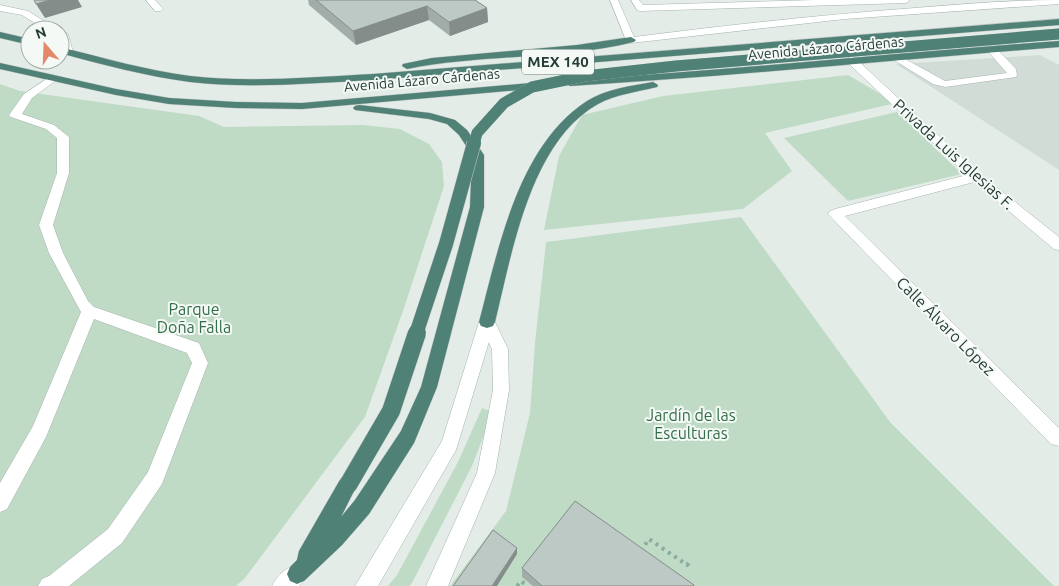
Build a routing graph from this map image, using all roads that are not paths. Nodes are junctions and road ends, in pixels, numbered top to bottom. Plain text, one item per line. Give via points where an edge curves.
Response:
1 (16, 0) edge
2 (150, 0) edge
3 (614, 0) edge
4 (635, 0) edge
5 (906, 0) edge
6 (839, 1) edge
7 (1059, 1) edge
8 (751, 2) edge
9 (0, 8) edge
10 (158, 9) dead end
11 (25, 13) junction
12 (37, 20) edge
13 (1059, 22) edge
14 (768, 24) junction
15 (1059, 34) edge
16 (0, 35) edge
17 (20, 40) edge
18 (631, 40) junction
19 (1059, 44) edge
20 (991, 49) junction
21 (70, 53) edge
22 (894, 57) junction
23 (851, 60) junction
24 (0, 66) edge
25 (701, 75) junction
26 (372, 77) junction
27 (51, 78) junction
28 (302, 106) junction
29 (976, 177) junction
30 (1059, 245) edge
31 (89, 311) junction
32 (487, 322) junction
33 (1057, 438) dead end
34 (0, 502) edge
35 (290, 580) edge
36 (49, 586) edge
37 (366, 586) edge
38 (437, 586) edge

1 - 11 street
2 - 10 street
3 - 18 street
4 - 8 street via 640,8
5 - 6 street
6 - 8 street
7 - 14 street
8 - 14 street
9 - 11 street
11 - 12 street
13 - 26 highway, Avenida Lázaro Cárdenas / MEX 140
14 - 18 street
15 - 35 highway, bridge via 585,76 532,87 504,104 478,133 391,412
16 - 17 highway
18 - 26 highway via 432,61
19 - 20 highway, Avenida Lázaro Cárdenas / MEX 140
20 - 22 highway, Avenida Lázaro Cárdenas / MEX 140
20 - 22 street via 1012,71 1012,75 945,84
21 - 26 highway, Avenida Lázaro Cárdenas / MEX 140 via 133,70 192,79 275,82
22 - 23 highway, Avenida Lázaro Cárdenas / MEX 140
23 - 25 highway, Avenida Lázaro Cárdenas / MEX 140
23 - 29 street, Privada Luis Iglesias F.
24 - 27 highway, Avenida Lázaro Cárdenas / MEX 140
25 - 28 highway, Avenida Lázaro Cárdenas / MEX 140
25 - 32 highway via 611,94 589,104 558,132 538,163 515,220
27 - 28 highway, Avenida Lázaro Cárdenas / MEX 140 via 169,101
27 - 31 street via 28,96 15,115 50,127 63,137 63,173 46,225 56,253
28 - 35 highway via 374,109 451,122 478,155 477,206 429,387 408,437 362,507 335,538
29 - 30 street, Privada Luis Iglesias F.
29 - 33 street, Calle Álvaro López via 835,214
31 - 34 street via 40,431
31 - 36 street via 193,348 200,363 155,478 115,536
32 - 37 street via 450,444
32 - 38 street via 500,349 501,390 486,474

